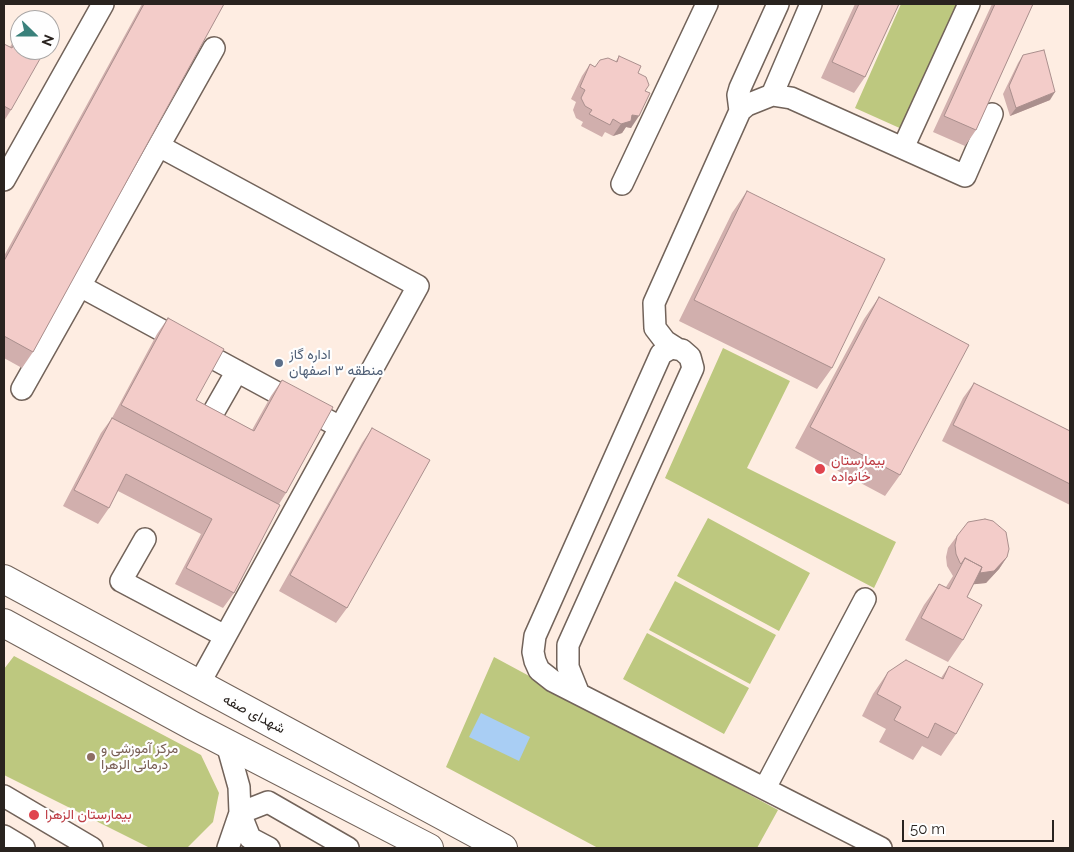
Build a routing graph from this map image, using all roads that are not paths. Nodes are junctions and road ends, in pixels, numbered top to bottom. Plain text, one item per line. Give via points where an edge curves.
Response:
1 (103, 4) edge
2 (707, 4) edge
3 (778, 4) edge
4 (812, 4) edge
5 (969, 4) edge
6 (214, 48) dead end
7 (772, 95) junction
8 (740, 111) junction
9 (992, 114) edge
10 (159, 146) junction
11 (903, 148) junction
12 (4, 180) edge
13 (622, 184) dead end
14 (80, 286) junction
15 (676, 348) junction
16 (237, 371) junction
17 (22, 389) dead end
18 (209, 420) edge
19 (340, 427) junction
20 (145, 539) dead end
21 (4, 579) edge
22 (865, 599) dead end
23 (4, 623) edge
24 (225, 636) junction
25 (199, 684) junction
26 (578, 692) junction
27 (227, 744) junction
28 (765, 788) junction
29 (4, 796) edge
30 (240, 813) junction
31 (4, 836) edge
32 (864, 843) edge
33 (24, 848) edge
34 (92, 848) edge
35 (228, 848) edge
36 (269, 848) edge
37 (348, 848) edge
38 (428, 848) edge
39 (503, 848) edge
40 (881, 848) edge

1 - 12 lane
2 - 13 lane
3 - 8 lane via 740,88
4 - 7 lane
5 - 11 lane
6 - 10 lane
7 - 8 lane via 754,101
7 - 11 lane via 802,103
8 - 15 lane via 654,302 655,328
9 - 11 lane via 965,176
10 - 14 lane
10 - 19 lane via 418,286
14 - 16 lane
14 - 17 lane
15 - 26 lane via 687,353 692,368 568,645 568,667
15 - 26 lane via 661,354 533,643 539,670 553,681
16 - 18 lane
16 - 19 lane
19 - 24 lane
20 - 24 lane via 122,581
21 - 25 main road, شهدای صفه
22 - 28 lane
23 - 27 main road
24 - 25 lane
25 - 39 main road, شهدای صفه
26 - 28 lane
27 - 30 lane via 239,786
27 - 38 main road
28 - 32 lane
29 - 34 lane
30 - 35 lane
30 - 36 lane via 250,838
30 - 37 lane via 268,802
31 - 33 lane
32 - 40 lane

